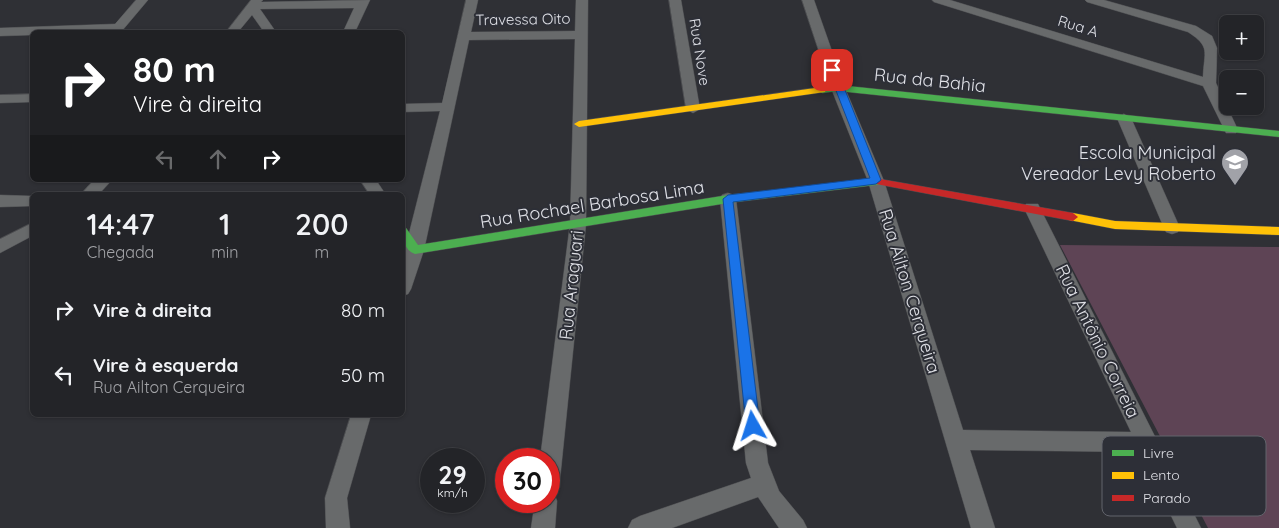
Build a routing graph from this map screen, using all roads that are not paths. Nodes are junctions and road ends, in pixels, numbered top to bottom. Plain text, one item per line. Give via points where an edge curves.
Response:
1 (142, 0) edge
2 (472, 0) edge
3 (582, 0) edge
4 (675, 0) edge
5 (808, 0) edge
6 (938, 0) edge
7 (1092, 0) edge
8 (363, 2) edge
9 (254, 3) edge
10 (117, 30) edge
11 (234, 30) edge
12 (269, 30) edge
13 (350, 30) edge
14 (30, 31) edge
15 (0, 32) edge
16 (581, 34) junction
17 (464, 36) junction
18 (1208, 83) junction
19 (838, 88) junction
20 (30, 98) edge
21 (0, 99) edge
22 (446, 107) junction
23 (405, 108) edge
24 (693, 109) junction
25 (1124, 118) junction
26 (579, 124) junction
27 (1231, 130) junction
28 (1279, 134) edge
29 (876, 180) junction
30 (102, 182) edge
31 (91, 192) edge
32 (728, 199) junction
33 (0, 201) edge
34 (30, 201) edge
35 (1032, 208) junction
36 (578, 224) junction
37 (1172, 228) junction
38 (30, 230) edge
39 (1279, 231) edge
40 (405, 235) edge
41 (0, 247) edge
42 (415, 250) junction
43 (405, 280) edge
44 (360, 417) edge
45 (1145, 436) edge
46 (956, 440) junction
47 (1102, 442) edge
48 (553, 448) edge
49 (762, 485) junction
50 (545, 513) edge
51 (1183, 516) edge
52 (338, 528) edge
53 (543, 528) edge
54 (640, 528) edge
55 (795, 528) edge
56 (983, 528) edge
57 (1189, 528) edge

1 - 10 street
2 - 17 street
3 - 16 street, Rua Araguari
4 - 24 street, Rua Nove
5 - 19 street, Rua Ailton Cerqueira
6 - 18 street, Rua A
7 - 18 street via 1192,29 1208,39 1211,48
8 - 9 street
8 - 13 street
9 - 11 street
9 - 12 street
14 - 15 street
16 - 17 street, Travessa Oito
16 - 26 street, Rua Araguari
17 - 22 street
18 - 27 street
19 - 24 street, Rua da Bahia
19 - 25 street, Rua da Bahia
19 - 29 street, Rua Ailton Cerqueira
20 - 21 street
22 - 23 street
22 - 42 street
24 - 26 street, Rua da Bahia
25 - 27 street, Rua da Bahia
25 - 37 street
26 - 36 street, Rua Araguari
27 - 28 street, Rua da Bahia
29 - 32 street, Rua Rochael Barbosa Lima
29 - 35 street, Rua Rochael Barbosa Lima
29 - 46 street, Rua Ailton Cerqueira
30 - 31 street
32 - 36 street, Rua Rochael Barbosa Lima
32 - 49 street
33 - 34 street
35 - 37 street, Rua Rochael Barbosa Lima via 1115,225
35 - 45 street, Rua Antônio Correia
36 - 42 street, Rua Rochael Barbosa Lima
36 - 48 street, Rua Araguari
37 - 39 street, Rua Rochael Barbosa Lima
38 - 41 street
40 - 42 street
42 - 43 street
44 - 52 street via 336,498
46 - 47 street
46 - 56 street, Rua Ailton Cerqueira
49 - 54 street
49 - 55 street via 771,502
50 - 53 street
51 - 57 street, Rua Antônio Correia

